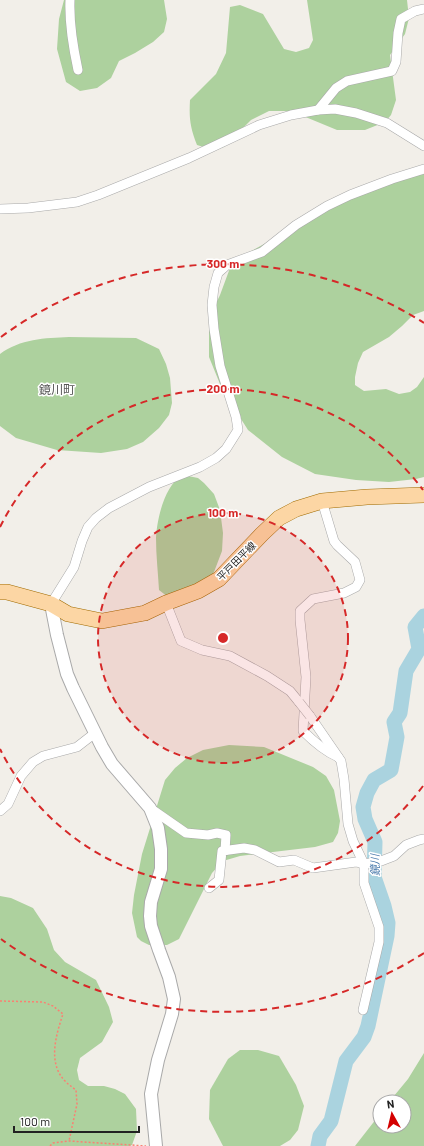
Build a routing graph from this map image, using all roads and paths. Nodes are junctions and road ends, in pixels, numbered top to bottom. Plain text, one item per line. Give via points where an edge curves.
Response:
1 (70, 0) edge
2 (424, 9) edge
3 (78, 70) dead end
4 (318, 110) junction
5 (424, 146) edge
6 (424, 170) edge
7 (0, 208) edge
8 (424, 496) edge
9 (322, 501) junction
10 (0, 592) edge
11 (166, 603) junction
12 (51, 604) junction
13 (95, 733) junction
14 (338, 757) junction
15 (150, 808) junction
16 (0, 811) edge
17 (424, 839) edge
18 (225, 850) junction
19 (364, 864) junction
20 (209, 888) dead end
21 (0, 1001) edge
22 (363, 1010) dead end
23 (69, 1141) junction
24 (50, 1146) edge
25 (156, 1146) edge

1 - 3 street
2 - 4 street via 401,19 396,62 392,71 347,81 336,88
4 - 5 street via 335,109 387,123
4 - 7 street via 259,125 189,158 77,202 28,208
6 - 12 street via 392,179 327,206 296,225 262,252 227,265 218,273 212,305 214,330 220,366 238,430 226,449 216,458 149,487 96,518 88,527 74,567
8 - 9 main road, 平戸田平線
9 - 11 main road, 平戸田平線 via 296,509 279,518 220,579 198,591
9 - 14 street via 334,541 356,562 360,580 356,586 344,593 313,599 300,611 306,677 303,731 313,742
10 - 12 main road, 平戸田平線
11 - 12 main road, 平戸田平線 via 145,613 102,621 68,614
11 - 14 street, bridge via 181,641 202,650 230,656 290,691
12 - 13 street via 67,674
13 - 15 street via 112,764
13 - 16 street via 77,747 44,756 33,762 21,776 8,804
14 - 19 street via 341,760 344,779 348,824
15 - 18 street via 186,833 226,835
15 - 25 street via 158,828 161,849 161,869 151,902 151,926 174,999 151,1094
17 - 19 street via 406,845 394,856
18 - 19 street via 254,850 279,862 294,860 313,868 356,862
18 - 20 street via 222,851 219,880
19 - 22 street via 364,883 379,927 379,942
21 - 23 path via 43,1002 63,1014 57,1032 54,1057 65,1081 76,1090
23 - 24 path via 52,1143
23 - 25 path

